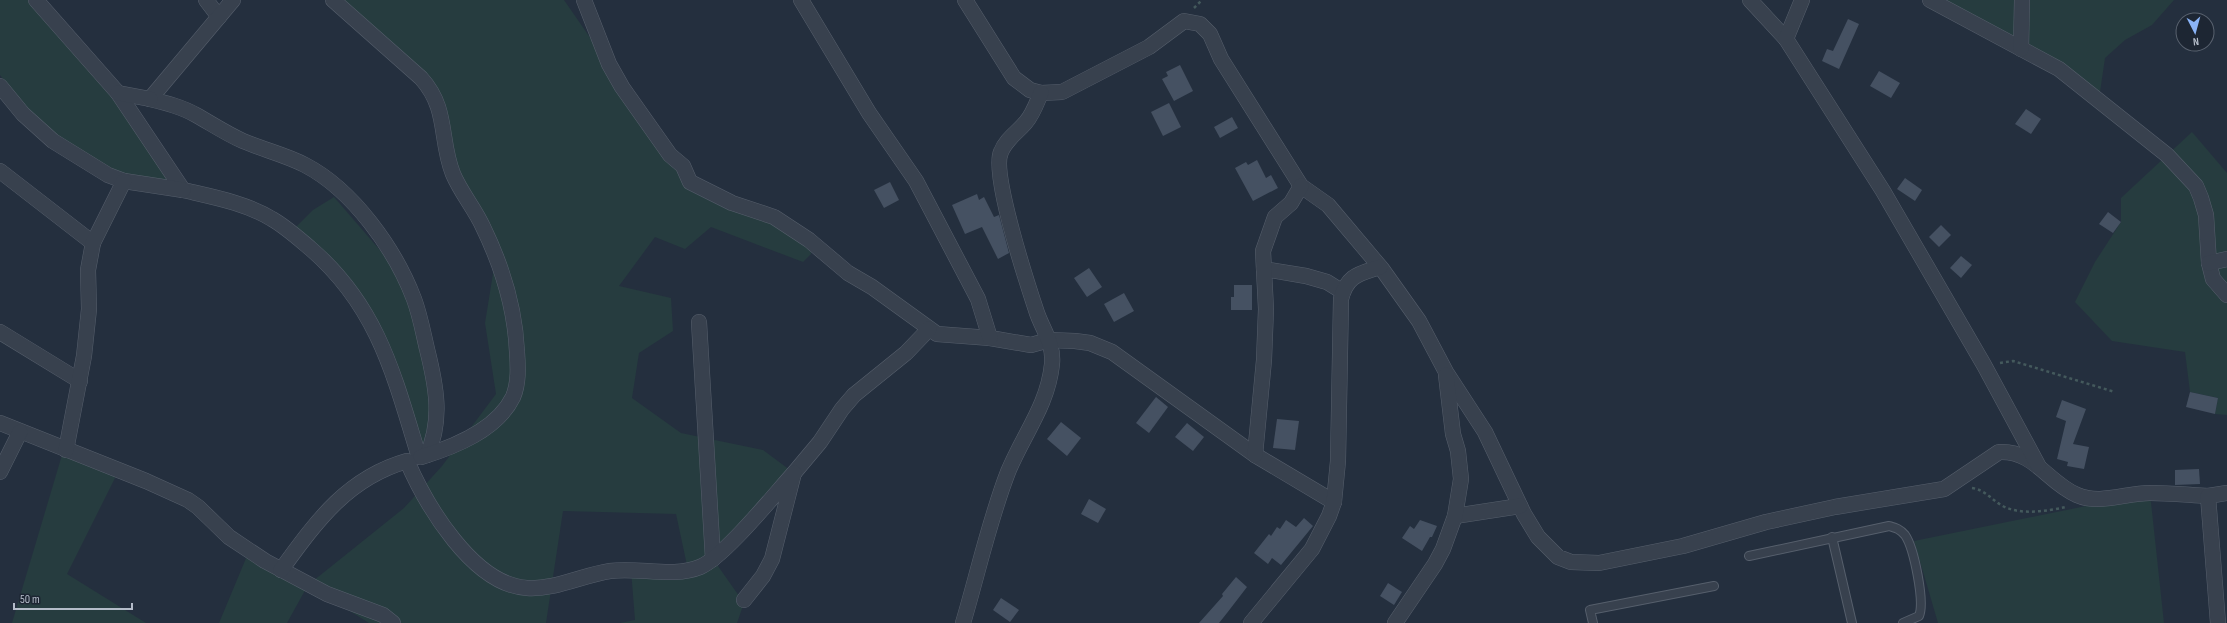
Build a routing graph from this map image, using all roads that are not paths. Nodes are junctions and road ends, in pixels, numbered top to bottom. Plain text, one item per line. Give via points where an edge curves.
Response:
1 (36, 0) edge
2 (206, 0) edge
3 (233, 0) edge
4 (332, 0) edge
5 (584, 0) edge
6 (801, 0) edge
7 (965, 0) edge
8 (1750, 0) edge
9 (1802, 0) edge
10 (1930, 0) edge
11 (2022, 0) edge
12 (219, 17) junction
13 (1786, 39) junction
14 (2021, 49) junction
15 (0, 86) edge
16 (118, 93) junction
17 (1041, 93) junction
18 (150, 99) junction
19 (0, 171) edge
20 (124, 181) junction
21 (1300, 186) junction
22 (183, 190) junction
23 (93, 243) junction
24 (2227, 259) edge
25 (2209, 264) junction
26 (1380, 267) junction
27 (1264, 270) junction
28 (1343, 292) junction
29 (2227, 295) edge
30 (699, 322) dead end
31 (929, 329) junction
32 (0, 332) edge
33 (990, 338) junction
34 (1049, 340) junction
35 (1446, 372) junction
36 (80, 381) junction
37 (0, 423) edge
38 (20, 432) junction
39 (66, 450) junction
40 (1255, 455) junction
41 (418, 458) junction
42 (2038, 465) junction
43 (0, 472) edge
44 (794, 473) junction
45 (2227, 493) edge
46 (2208, 496) junction
47 (1334, 502) junction
48 (1520, 506) junction
49 (1455, 516) junction
50 (1832, 537) junction
51 (1749, 556) dead end
52 (713, 559) junction
53 (281, 570) junction
54 (1714, 586) dead end
55 (744, 600) dead end
56 (393, 623) edge
57 (963, 623) edge
58 (1251, 623) edge
59 (1395, 623) edge
60 (1593, 623) edge
61 (1852, 623) edge
62 (1903, 623) edge
63 (2218, 623) edge

1 - 16 street
2 - 12 street
3 - 12 street
4 - 41 street via 432,90 441,115 447,155 453,174 483,226 496,255 515,320 518,365 513,396 496,419 480,431 456,444
5 - 31 street via 609,64 622,87 670,155 683,166 690,182 732,203 774,217 809,240 848,273 872,287
6 - 33 street via 869,113 916,181 978,299
7 - 17 street via 1014,78 1030,90
8 - 13 street
9 - 13 street
10 - 14 street
11 - 14 street
12 - 18 street
13 - 42 street via 1883,191 1984,365
14 - 25 street via 2059,69 2129,123 2186,173 2196,186 2206,215
15 - 20 street via 23,114 53,141 108,175
16 - 18 street
16 - 22 street
17 - 21 street via 1062,92 1149,48 1178,24 1193,21 1210,34 1221,60
17 - 34 street via 1027,121 1000,152 999,165 1003,192 1029,292 1040,324
18 - 41 street via 172,105 245,142 306,166 346,194 363,214 404,278 421,323 437,412 436,430
19 - 23 street
20 - 22 street
20 - 23 street
21 - 26 street via 1328,205
21 - 27 street via 1291,203 1275,218 1271,227 1264,251
22 - 41 street via 235,203 272,218 333,268 362,306 385,351
23 - 36 street via 88,270 88,329
24 - 25 street
25 - 29 street via 2213,279
26 - 28 street via 1354,276 1344,286
26 - 35 street via 1419,321
27 - 28 street via 1313,278 1327,282
27 - 40 street via 1264,360
28 - 47 street via 1338,460
30 - 52 street
31 - 33 street via 937,334
31 - 44 street via 906,353 846,404 820,442
32 - 36 street
33 - 34 street via 1031,345
34 - 40 street via 1090,343 1112,352
34 - 57 street via 1052,346 1052,363 1041,407 1008,471
35 - 48 street via 1485,432
35 - 49 street via 1461,479
36 - 39 street
37 - 38 street
38 - 39 street
38 - 43 street
39 - 53 street via 188,500 229,537
40 - 47 street
41 - 52 street via 418,487 432,511 463,552 480,567 513,585 527,588 543,587 609,571 688,570 700,567
41 - 53 street via 374,474 357,485 328,509
42 - 46 street via 2065,489 2094,500 2150,493
42 - 48 street via 2020,455 1999,452 1944,489 1835,507 1766,522 1682,546 1592,564 1571,562 1558,557 1538,537
44 - 52 street
44 - 55 street via 772,559
45 - 46 street
46 - 63 street
47 - 58 street via 1312,549
48 - 49 street
49 - 59 street via 1435,564
50 - 51 lane
50 - 61 lane
50 - 62 lane via 1889,526 1899,529 1906,536 1922,599 1922,610 1919,616
53 - 56 street via 327,594 383,615
54 - 60 lane via 1590,610

